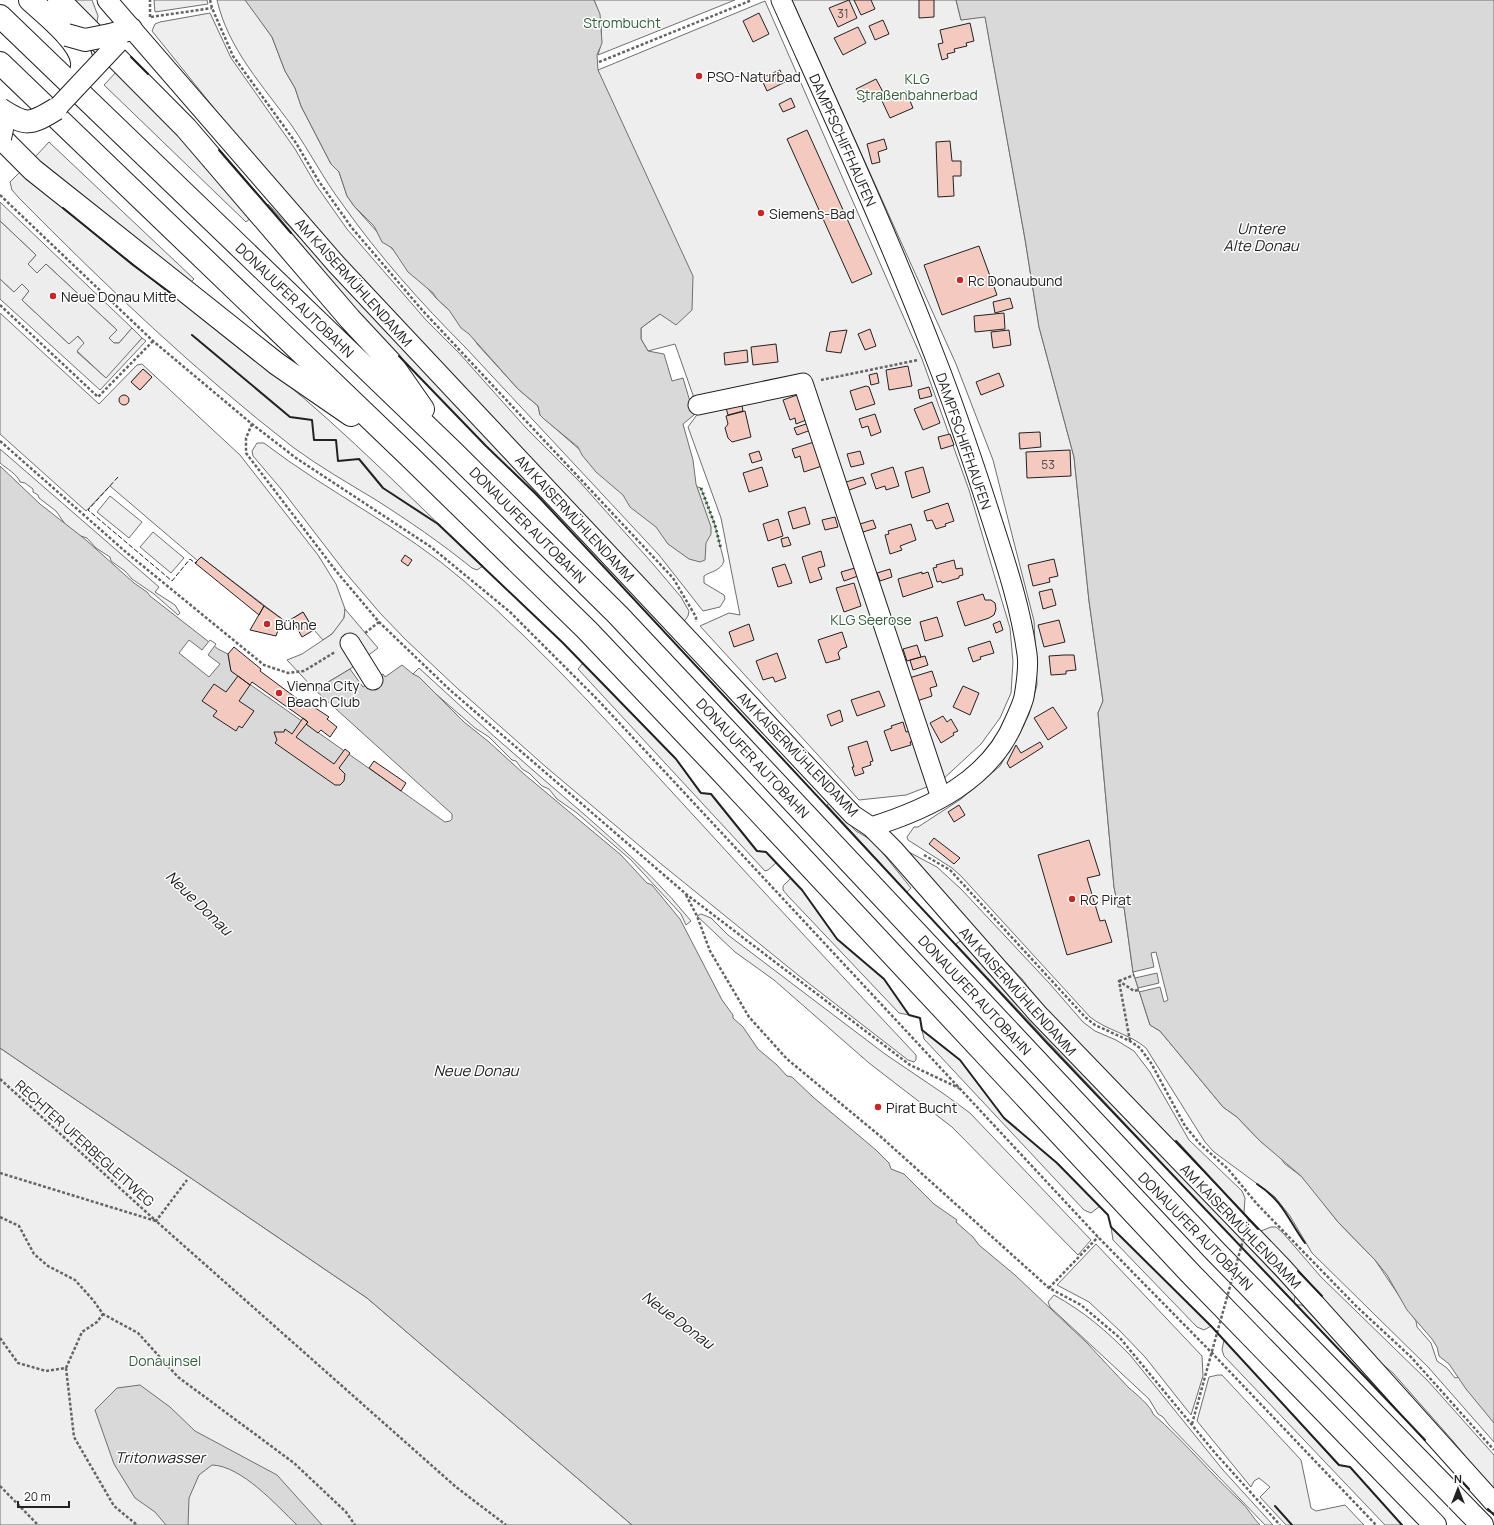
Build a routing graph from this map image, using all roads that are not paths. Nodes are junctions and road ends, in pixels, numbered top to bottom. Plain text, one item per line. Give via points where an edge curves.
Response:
1 (30, 0) edge
2 (60, 0) edge
3 (107, 0) edge
4 (781, 0) edge
5 (0, 16) edge
6 (67, 36) junction
7 (120, 36) junction
8 (0, 63) edge
9 (75, 89) junction
10 (56, 108) joint
11 (0, 109) edge
12 (0, 119) edge
13 (0, 138) edge
14 (698, 405) dead end
15 (452, 451) junction
16 (408, 455) junction
17 (350, 643) road end
18 (373, 680) dead end
19 (942, 798) junction
20 (871, 827) junction
21 (1494, 1503) edge
22 (1435, 1525) edge
23 (1482, 1525) edge

1 - 6 highway
2 - 15 highway via 186,128 391,363
3 - 7 street, AM KAISERMÜHLENDAMM
4 - 19 street, DAMPFSCHIFFHAUFEN via 892,251 935,356 1011,578 1028,657 1024,699 1009,736 995,757 974,776
5 - 15 highway, DONAUUFER AUTOBAHN
6 - 7 highway, bridge via 85,40
6 - 9 highway, bridge via 77,48 82,60 82,73
7 - 9 street, bridge
7 - 20 street, AM KAISERMÜHLENDAMM via 853,815
8 - 16 highway
9 - 10 street, bridge
10 - 11 highway, bridge via 30,122 19,121
12 - 13 highway, bridge
13 - 16 highway via 33,170 278,364
14 - 19 street via 803,383
15 - 23 highway, DONAUUFER AUTOBAHN via 623,621 1219,1255
16 - 22 highway via 587,630 1195,1278
17 - 18 street
19 - 20 street, DAMPFSCHIFFHAUFEN
20 - 21 street, AM KAISERMÜHLENDAMM via 1038,1014 1282,1267

